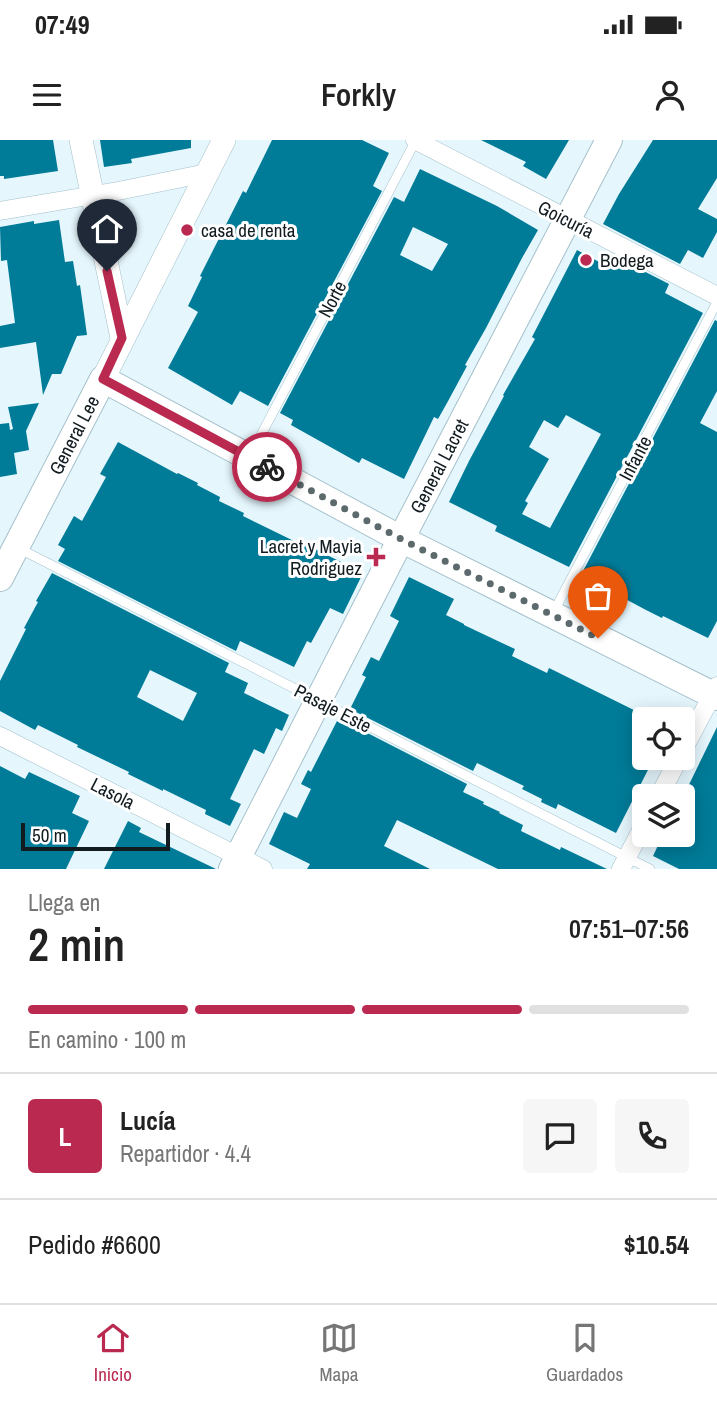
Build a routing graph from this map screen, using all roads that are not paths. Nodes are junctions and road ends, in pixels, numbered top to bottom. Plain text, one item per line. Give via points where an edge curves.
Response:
1 (81, 140) edge
2 (224, 140) edge
3 (416, 140) edge
4 (609, 140) edge
5 (207, 173) junction
6 (92, 196) junction
7 (0, 211) edge
8 (567, 219) junction
9 (717, 296) edge
10 (717, 302) edge
11 (122, 338) junction
12 (103, 379) junction
13 (249, 458) junction
14 (401, 539) junction
15 (8, 548) edge
16 (0, 578) edge
17 (552, 615) junction
18 (716, 693) edge
19 (319, 701) junction
20 (695, 729) edge
21 (0, 736) edge
22 (632, 847) edge
23 (236, 863) edge
24 (624, 863) edge
25 (263, 869) edge
26 (650, 869) edge

1 - 6 street
2 - 5 street, General Lee
3 - 8 street, Goicuría
3 - 13 lane, Norte
4 - 8 main road, General Lacret
5 - 6 street
5 - 11 street, General Lee
6 - 7 street
6 - 11 street
8 - 9 street, Goicuría
8 - 14 main road, General Lacret
10 - 17 lane, Infante
11 - 12 street, General Lee
12 - 13 main road
12 - 15 main road, General Lee
13 - 14 main road
14 - 17 main road
14 - 19 main road, General Lacret
15 - 16 main road, General Lee
15 - 19 lane, Pasaje Este
17 - 18 main road
18 - 20 street
19 - 23 main road, General Lacret
19 - 24 lane, Pasaje Este
21 - 23 street, Lasola
22 - 24 street
23 - 25 street, Lasola
24 - 26 lane, Pasaje Este

